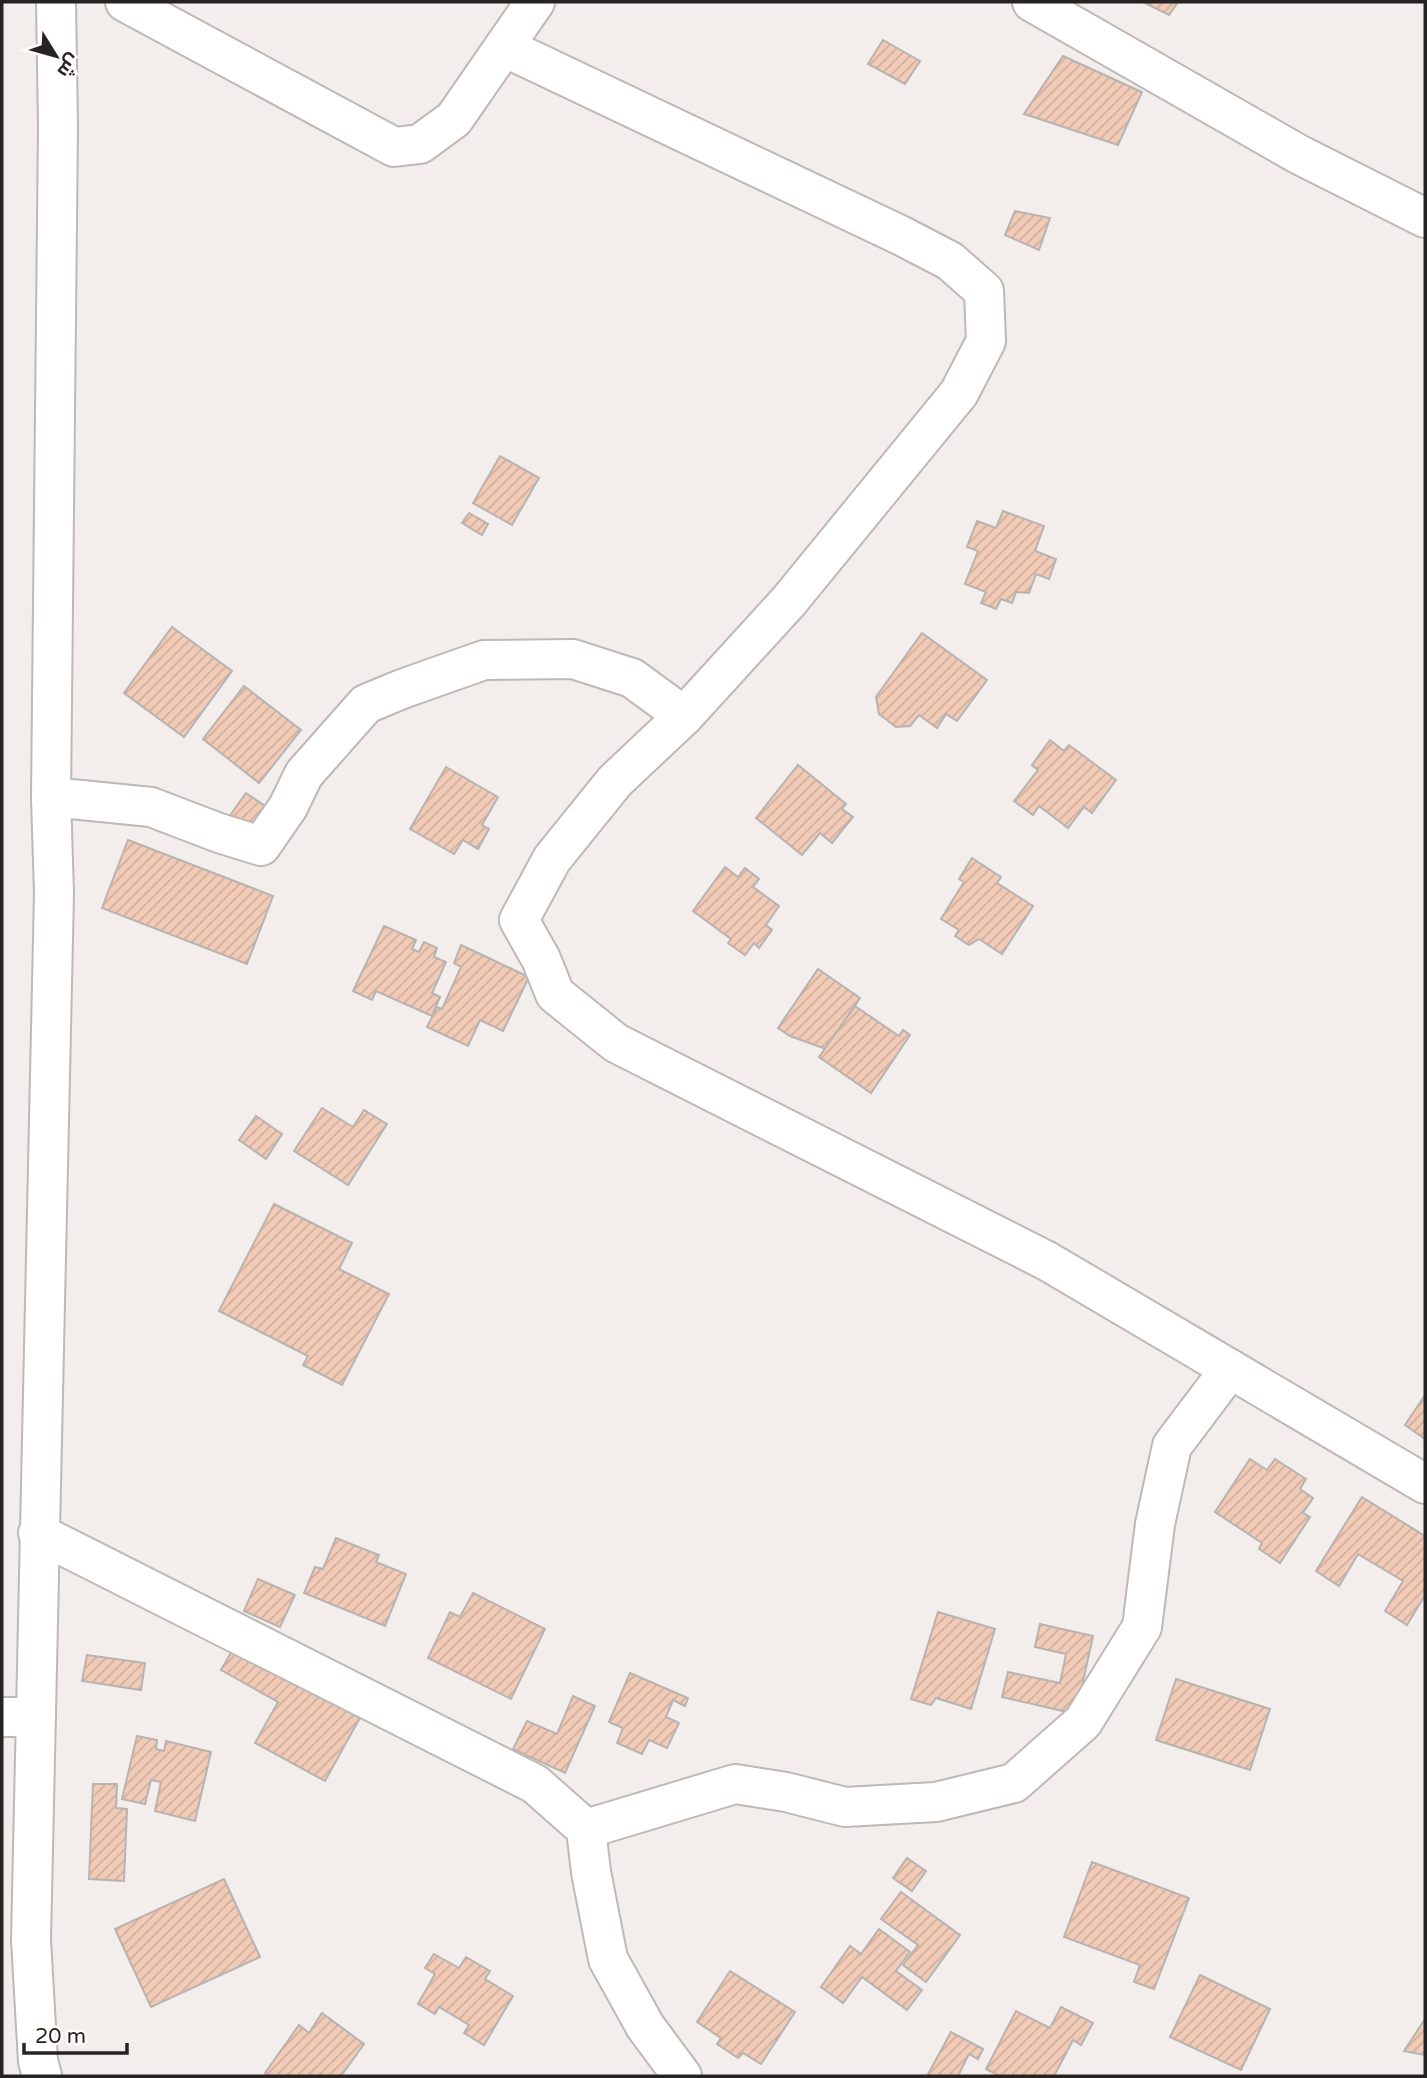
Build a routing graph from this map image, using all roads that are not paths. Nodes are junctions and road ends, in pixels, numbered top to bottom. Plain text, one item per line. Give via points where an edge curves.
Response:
1 (57, 2) edge
2 (125, 2) edge
3 (535, 2) edge
4 (1032, 2) edge
5 (504, 47) junction
6 (1425, 218) edge
7 (684, 716) junction
8 (51, 796) junction
9 (1230, 1369) junction
10 (1425, 1484) edge
11 (38, 1533) junction
12 (19, 1717) edge
13 (586, 1829) junction
14 (42, 2076) edge
15 (682, 2076) edge

1 - 8 street
2 - 5 street via 394,147 420,144 454,119
3 - 5 street
4 - 6 street via 1298,153
5 - 7 street via 902,236 950,261 984,291 986,341 959,393 789,601
7 - 8 street via 632,678 573,659 484,660 366,704 304,774 261,846 151,807
7 - 9 street via 615,780 552,859 519,920 555,994 616,1043 1047,1261
8 - 11 street via 54,893
9 - 10 street
9 - 13 street via 1172,1446 1155,1524 1142,1627 1083,1722 1014,1783 936,1802 845,1807 735,1784
11 - 12 street
11 - 13 street via 535,1784
12 - 14 street via 37,2061
13 - 15 street via 608,1959 645,2026

